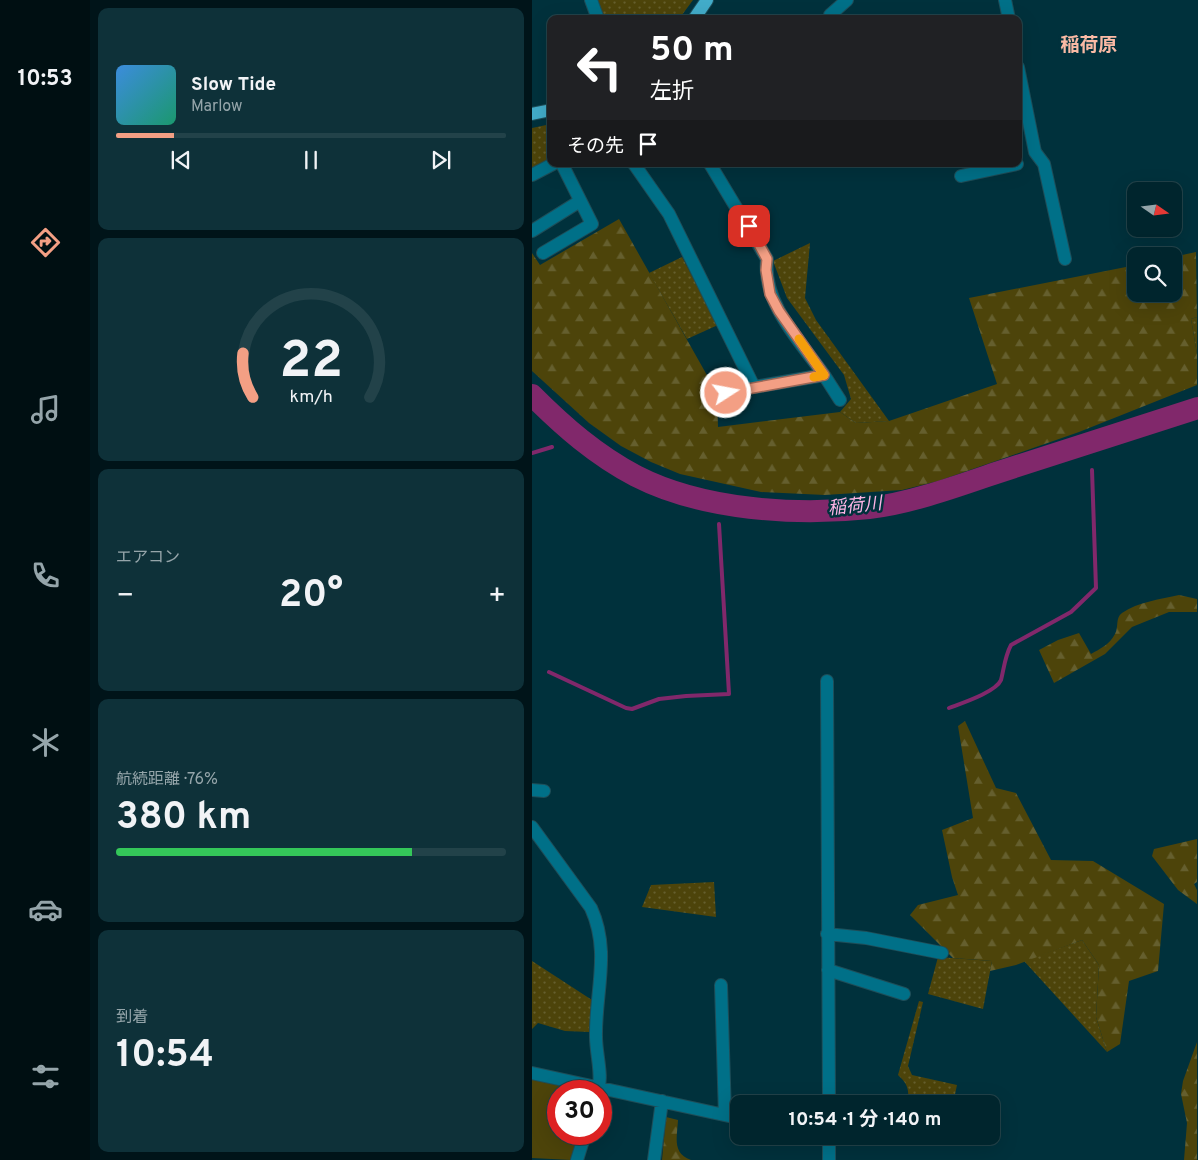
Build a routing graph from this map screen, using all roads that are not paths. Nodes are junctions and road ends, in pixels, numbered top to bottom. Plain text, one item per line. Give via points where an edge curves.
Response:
1 (591, 0) edge
2 (707, 0) edge
3 (847, 0) edge
4 (1005, 0) edge
5 (593, 15) edge
6 (697, 15) edge
7 (830, 15) dead end
8 (1008, 15) edge
9 (1022, 88) edge
10 (547, 111) edge
11 (532, 114) edge
12 (1040, 159) junction
13 (1022, 163) edge
14 (547, 167) edge
15 (563, 167) edge
16 (636, 167) edge
17 (712, 167) edge
18 (1003, 167) edge
19 (532, 174) edge
20 (962, 176) dead end
21 (580, 201) junction
22 (532, 231) edge
23 (543, 253) dead end
24 (1065, 259) dead end
25 (824, 375) junction
26 (754, 387) junction
27 (726, 393) dead end
28 (840, 400) dead end
29 (827, 681) dead end
30 (532, 827) edge
31 (828, 934) junction
32 (942, 954) dead end
33 (828, 970) junction
34 (721, 985) dead end
35 (904, 994) dead end
36 (532, 1073) edge
37 (561, 1080) edge
38 (599, 1080) edge
39 (612, 1091) edge
40 (829, 1095) edge
41 (662, 1101) junction
42 (725, 1115) junction
43 (730, 1116) edge
44 (582, 1145) edge
45 (828, 1145) edge
46 (577, 1160) edge
47 (654, 1160) edge
48 (829, 1160) edge

1 - 5 street
2 - 6 main road
3 - 7 street
4 - 8 street
9 - 12 street via 1035,152
10 - 11 main road
12 - 13 street
12 - 24 street via 1044,164
14 - 19 street
15 - 21 street
16 - 26 street via 669,214
17 - 25 street via 767,259 770,294 779,311
18 - 20 street
21 - 22 street
21 - 23 street via 592,224
25 - 26 street
25 - 28 street
26 - 27 street
29 - 31 street
30 - 38 street via 596,918 603,959 596,1010
31 - 32 street via 866,938
31 - 33 street
33 - 35 street
33 - 40 street
34 - 42 street
36 - 37 street
39 - 41 street
41 - 42 street
41 - 47 street
42 - 43 street
44 - 46 street
45 - 48 street

